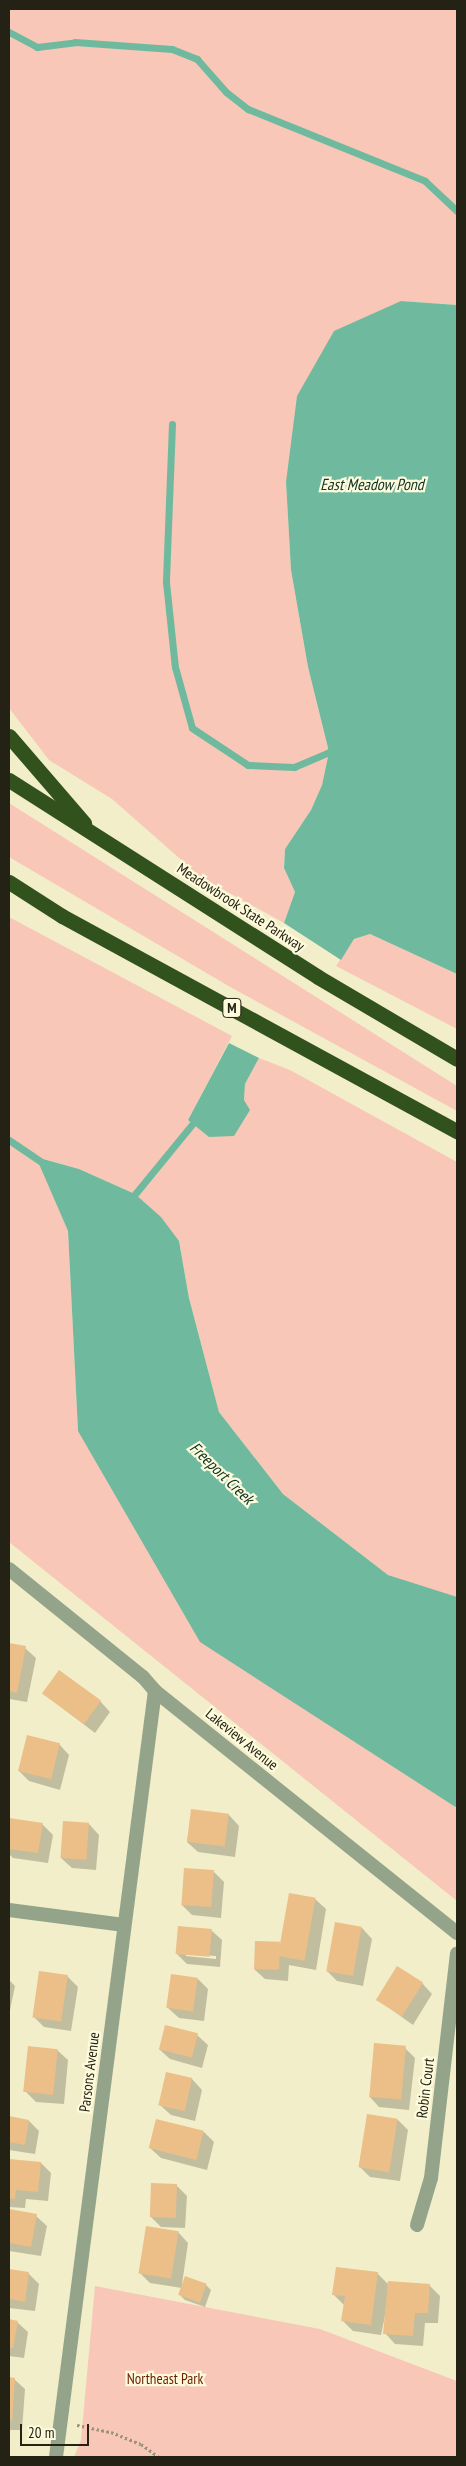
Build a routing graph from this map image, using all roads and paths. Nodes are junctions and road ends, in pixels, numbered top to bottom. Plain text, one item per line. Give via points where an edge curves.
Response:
1 (9, 736) edge
2 (9, 780) edge
3 (92, 833) junction
4 (9, 882) edge
5 (9, 887) edge
6 (28, 894) junction
7 (457, 1059) edge
8 (457, 1131) edge
9 (9, 1569) edge
10 (155, 1691) junction
11 (9, 1910) edge
12 (124, 1925) junction
13 (457, 1933) edge
14 (457, 1953) edge
15 (416, 2225) dead end
16 (61, 2422) junction
17 (56, 2457) edge
18 (159, 2457) edge

1 - 3 highway
2 - 3 highway, Meadowbrook State Parkway
3 - 7 highway, Meadowbrook State Parkway via 318,978
4 - 6 highway, M
5 - 6 highway
6 - 8 highway, M
9 - 10 street, Lakeview Avenue via 143,1677
10 - 12 street, Parsons Avenue
10 - 13 street, Lakeview Avenue
11 - 12 street
12 - 16 street, Parsons Avenue
14 - 15 street, Robin Court via 431,2178
16 - 17 street, Parsons Avenue
16 - 18 path via 111,2432 141,2444

